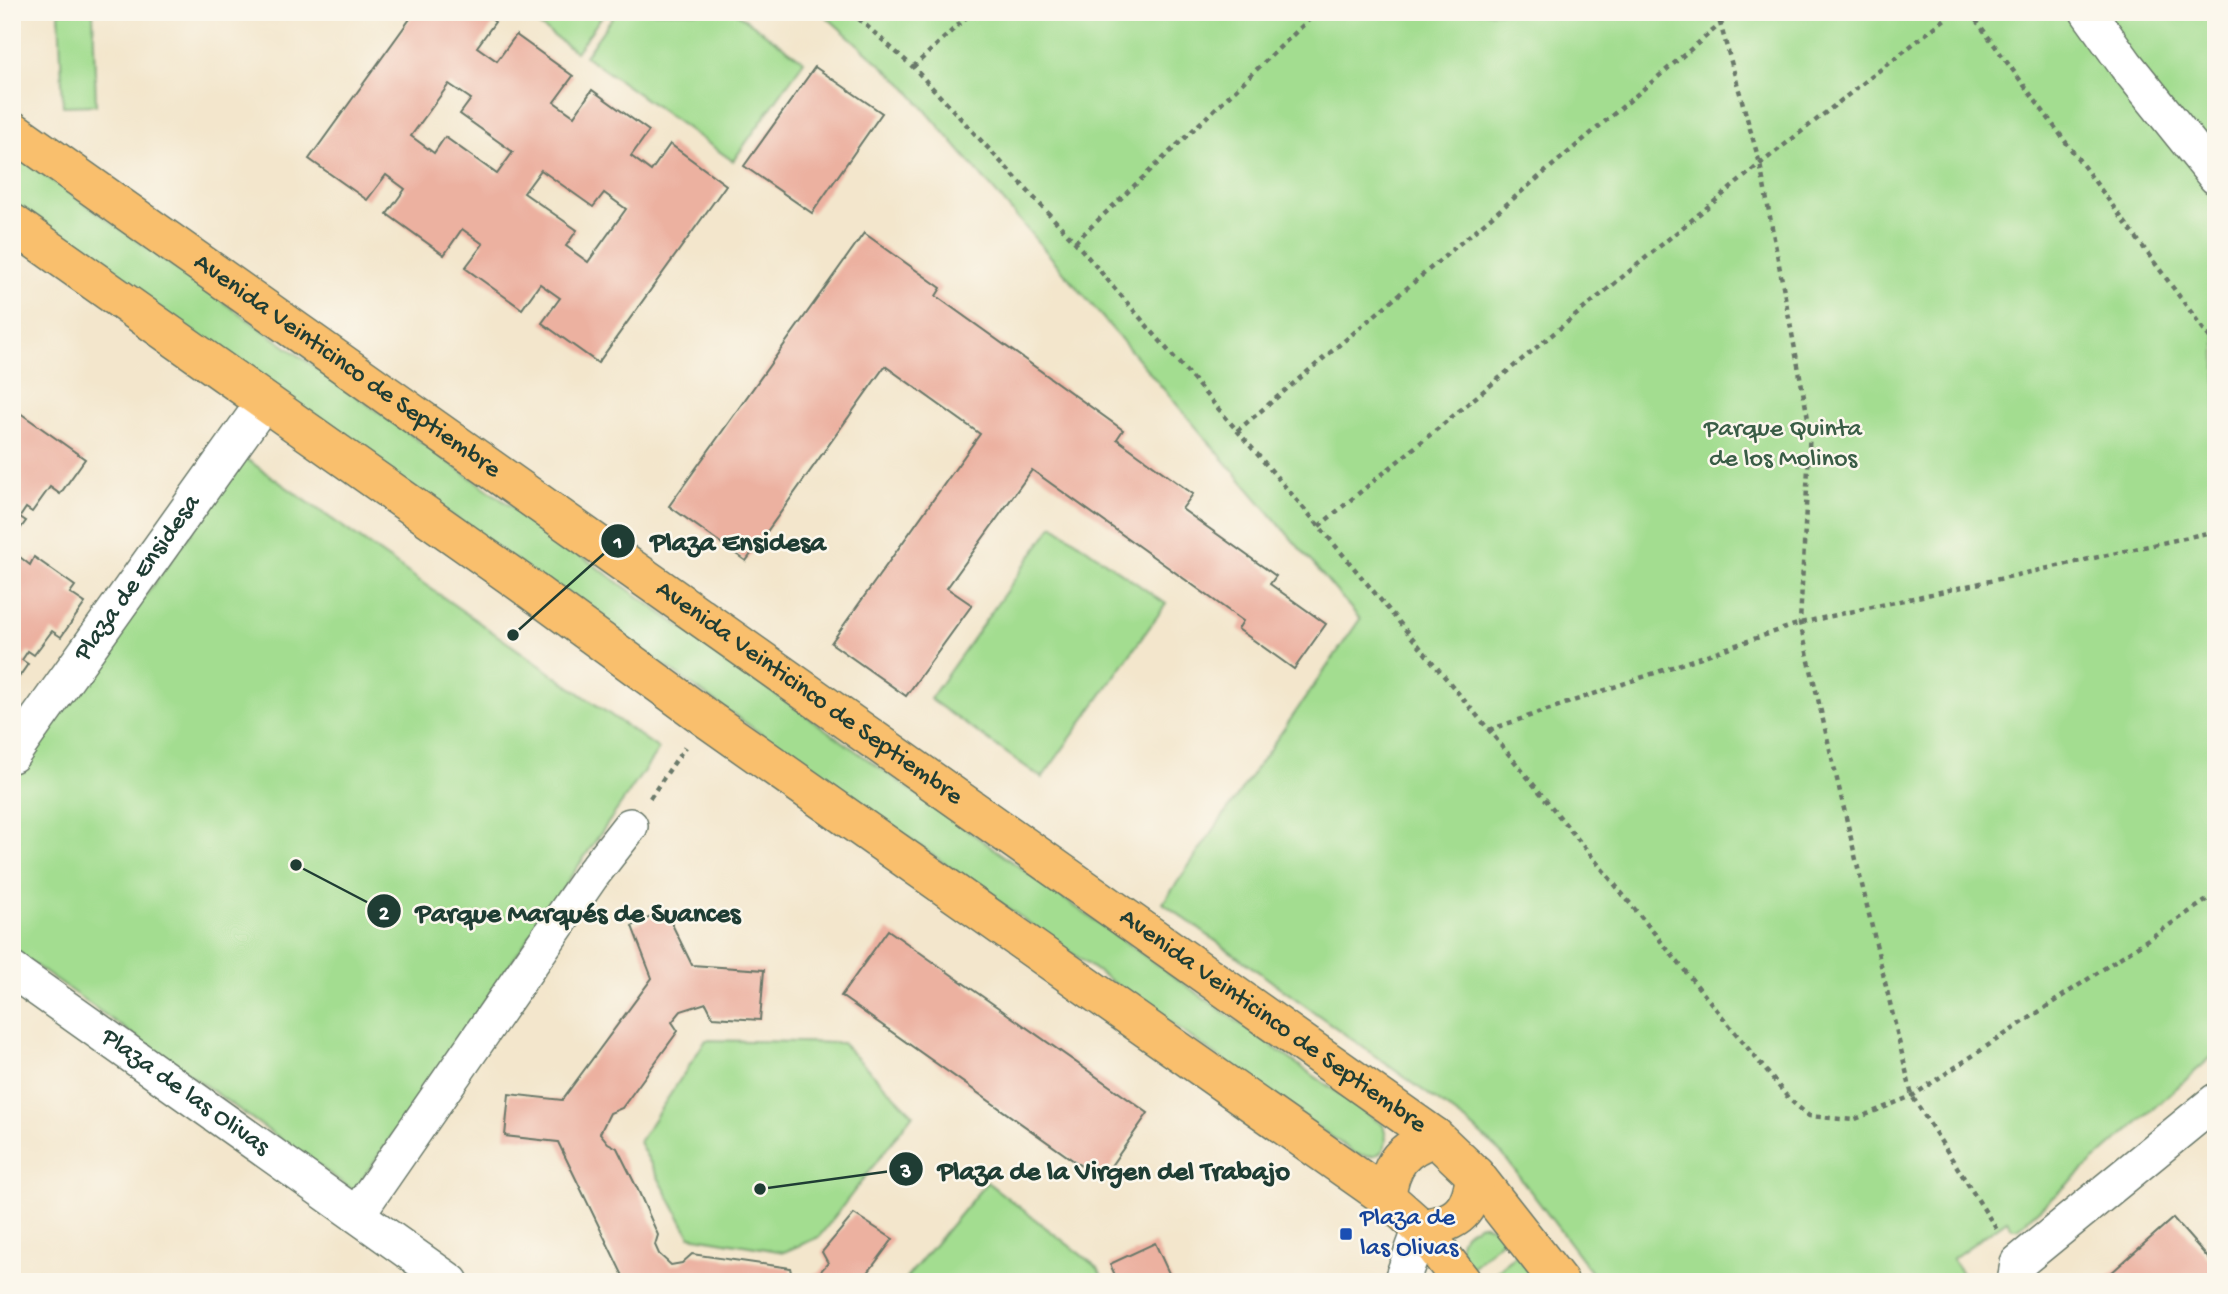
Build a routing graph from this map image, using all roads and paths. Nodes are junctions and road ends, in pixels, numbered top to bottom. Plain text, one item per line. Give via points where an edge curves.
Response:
1 (851, 12) edge
2 (972, 12) edge
3 (1317, 12) edge
4 (1721, 12) edge
5 (1735, 12) edge
6 (1954, 12) edge
7 (1970, 12) edge
8 (2088, 12) edge
9 (1720, 23) junction
10 (913, 67) junction
11 (12, 130) edge
12 (1760, 164) junction
13 (2216, 177) edge
14 (12, 223) edge
15 (1075, 242) junction
16 (2216, 346) edge
17 (265, 401) junction
18 (1237, 431) junction
19 (1319, 526) junction
20 (2216, 531) edge
21 (1800, 623) junction
22 (706, 718) junction
23 (1489, 730) junction
24 (12, 755) edge
25 (630, 826) joint
26 (2216, 894) edge
27 (12, 970) edge
28 (1912, 1096) junction
29 (2216, 1101) edge
30 (1435, 1137) junction
31 (1475, 1175) junction
32 (1386, 1197) junction
33 (357, 1214) junction
34 (1421, 1228) junction
35 (2016, 1273) edge
36 (452, 1282) edge
37 (1401, 1282) edge
38 (1462, 1282) edge
39 (1559, 1282) edge

1 - 10 path
2 - 10 path
3 - 15 path
4 - 9 path
5 - 9 path
6 - 12 path
7 - 16 path
8 - 13 street
9 - 12 path
9 - 18 path
10 - 15 path
11 - 30 main road, Avenida Veinticinco de Septiembre
12 - 19 path
12 - 21 path via 1810,429
14 - 17 main road
15 - 18 path
17 - 22 main road
17 - 24 street, Plaza de Ensidesa
18 - 19 path
19 - 23 path
20 - 21 path
21 - 23 path
21 - 28 path
22 - 25 path
22 - 32 main road
23 - 28 path via 1790,1100 1809,1116 1853,1119
25 - 33 street
26 - 28 path
27 - 33 street, Plaza de las Olivas
28 - 35 path
29 - 35 street
30 - 31 main road, Avenida Veinticinco de Septiembre
30 - 32 main road, Avenida Veinticinco de Septiembre via 1415,1144 1399,1158 1389,1176
31 - 34 main road via 1473,1196 1461,1214 1443,1225
31 - 39 main road, Avenida Veinticinco de Septiembre
32 - 34 main road
33 - 36 street, Plaza de las Olivas
34 - 37 street
34 - 38 main road

